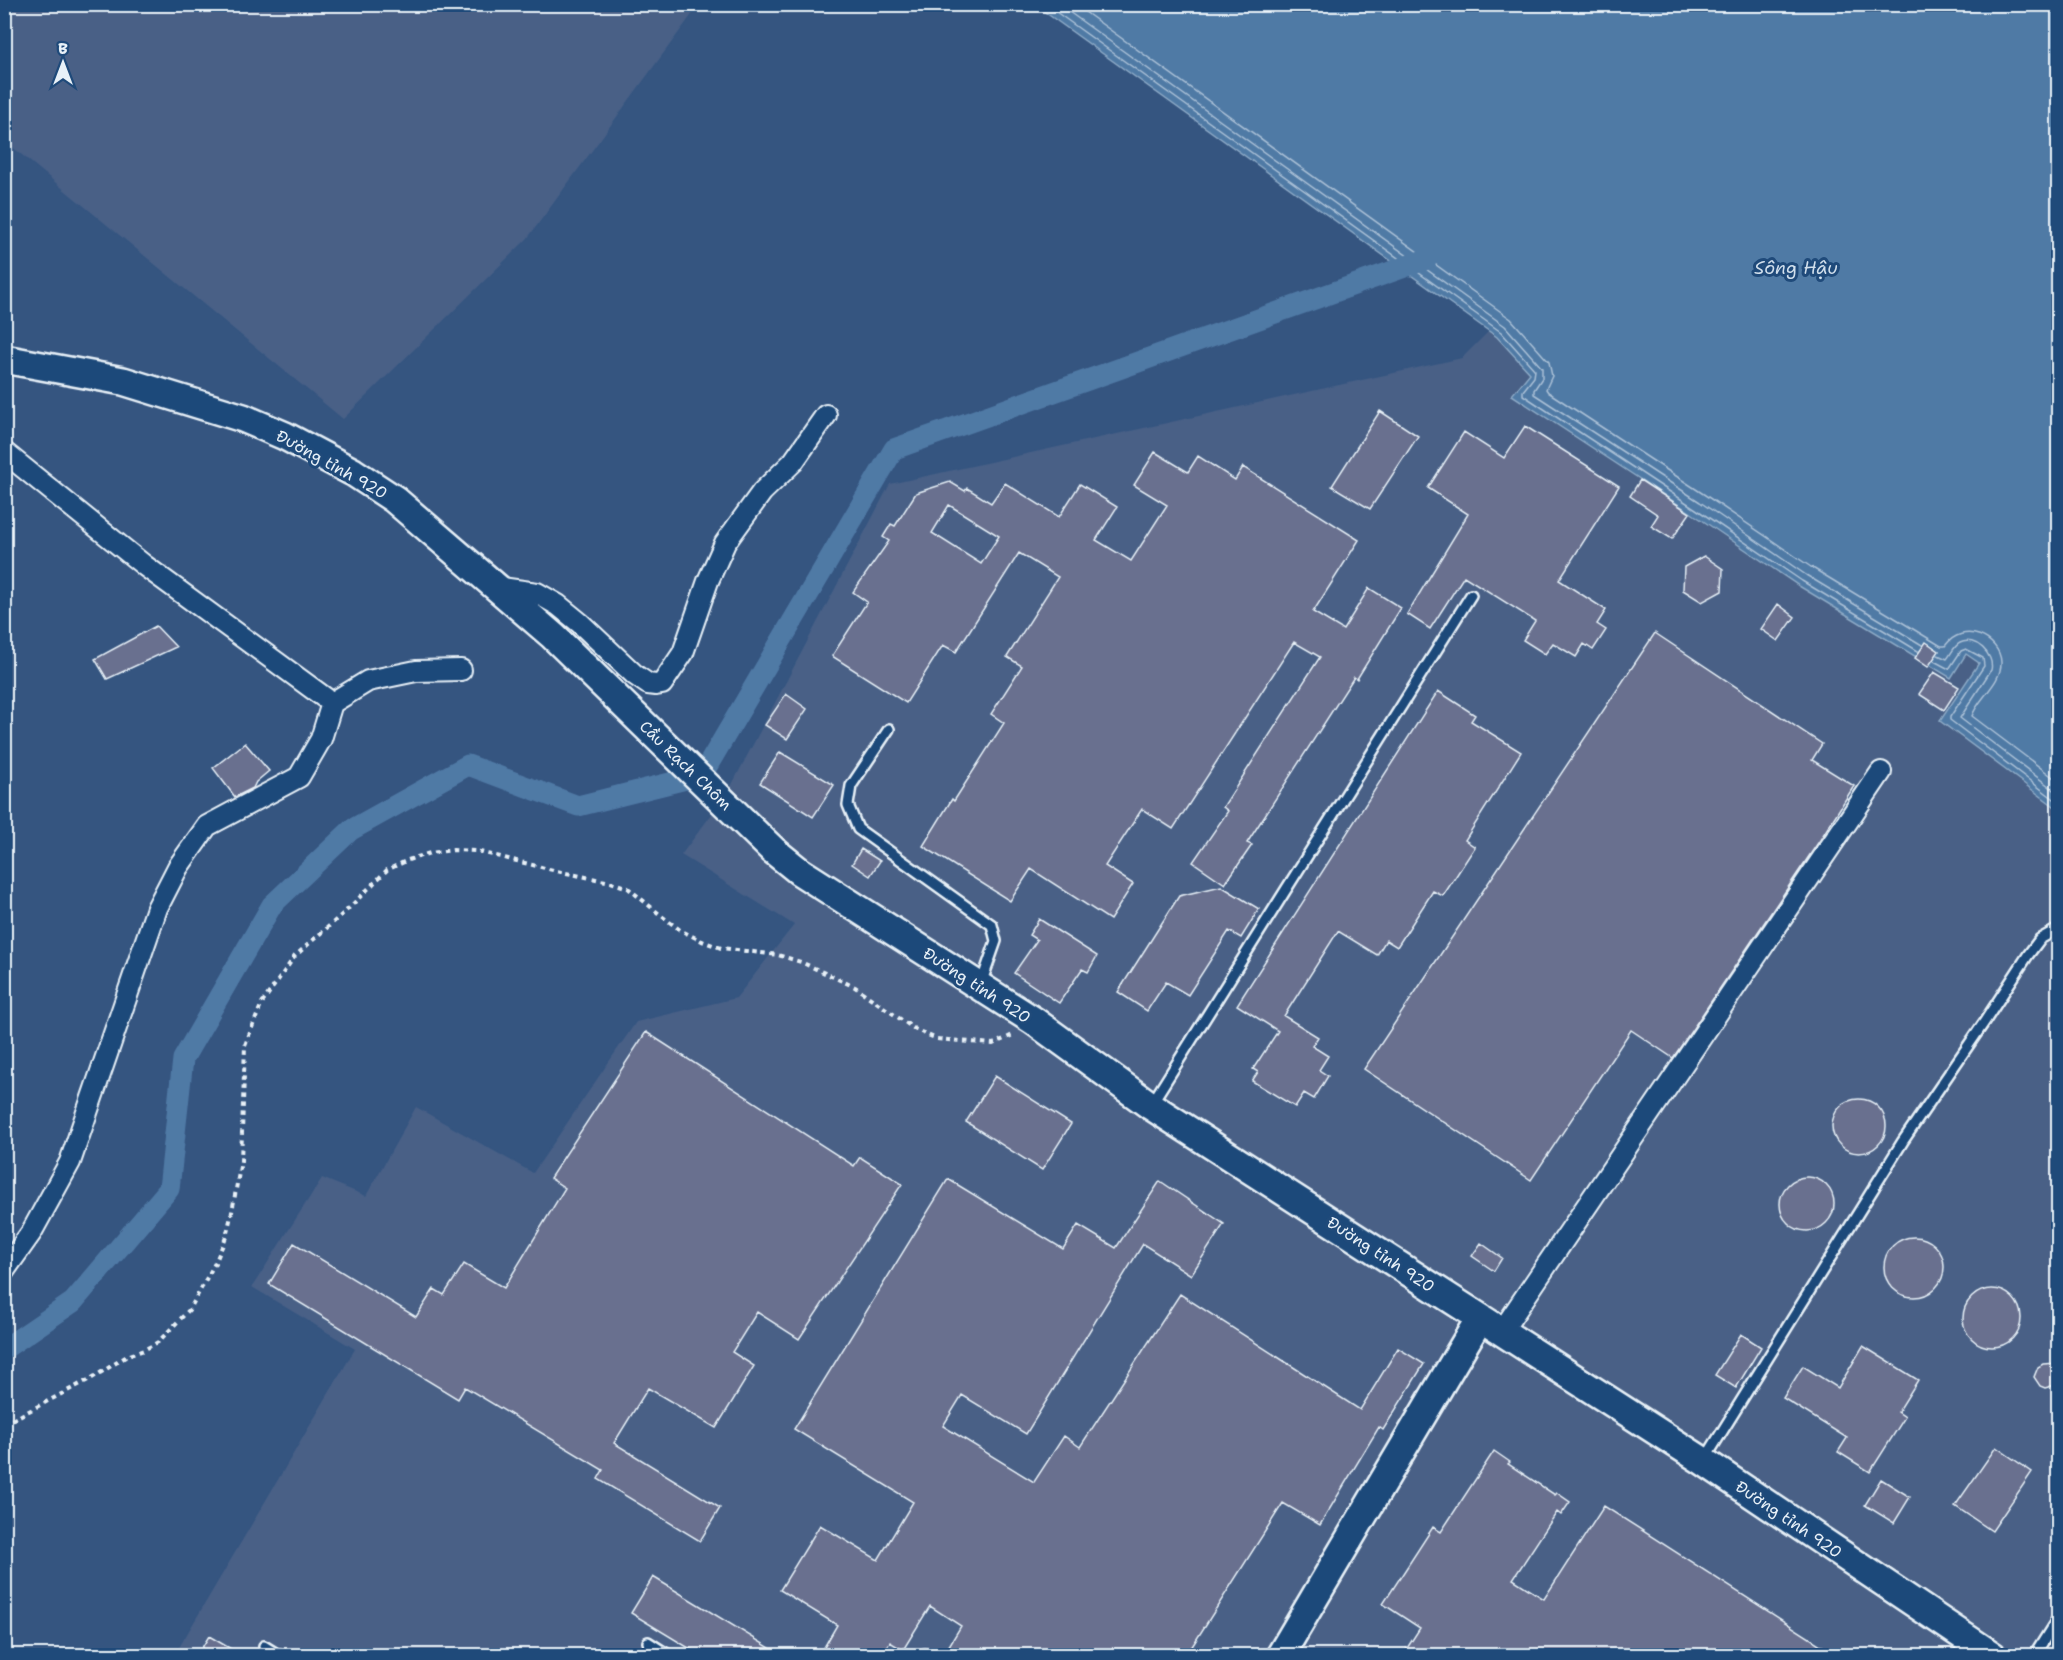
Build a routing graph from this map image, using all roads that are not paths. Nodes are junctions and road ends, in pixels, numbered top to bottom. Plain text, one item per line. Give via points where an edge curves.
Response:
1 (4, 359) edge
2 (826, 415) dead end
3 (4, 452) edge
4 (495, 587) junction
5 (1471, 595) dead end
6 (461, 670) dead end
7 (600, 681) joint
8 (332, 703) junction
9 (889, 729) dead end
10 (1881, 772) dead end
11 (773, 850) joint
12 (2058, 929) edge
13 (980, 986) junction
14 (1151, 1106) junction
15 (4, 1271) edge
16 (1491, 1325) junction
17 (1703, 1461) junction
18 (2058, 1618) edge
19 (648, 1642) dead end
20 (264, 1646) dead end
21 (280, 1656) edge
22 (670, 1656) edge
23 (1280, 1656) edge
24 (1993, 1656) edge
25 (2034, 1656) edge

1 - 4 main road, Đường tỉnh 920 via 123,381 243,418 285,436 394,499
2 - 4 street via 793,462 762,492 725,543 684,653 662,684 648,684 635,675 558,605 537,593
3 - 8 street via 145,566
4 - 7 main road, Đường tỉnh 920
5 - 14 lane
6 - 8 street via 416,671 368,681
7 - 11 main road, Cầu Rạch Chôm
8 - 15 street via 321,739 299,777 207,826 178,867 157,908 70,1162 31,1233
9 - 13 lane via 850,786 848,805 858,830 992,925 996,941
10 - 16 street
11 - 13 main road, Đường tỉnh 920 via 799,871
12 - 17 lane via 2034,947 1903,1141
13 - 14 main road, Đường tỉnh 920
14 - 16 main road, Đường tỉnh 920
16 - 17 main road, Đường tỉnh 920
16 - 23 main road
17 - 24 main road, Đường tỉnh 920
18 - 25 lane
19 - 22 lane
20 - 21 lane

